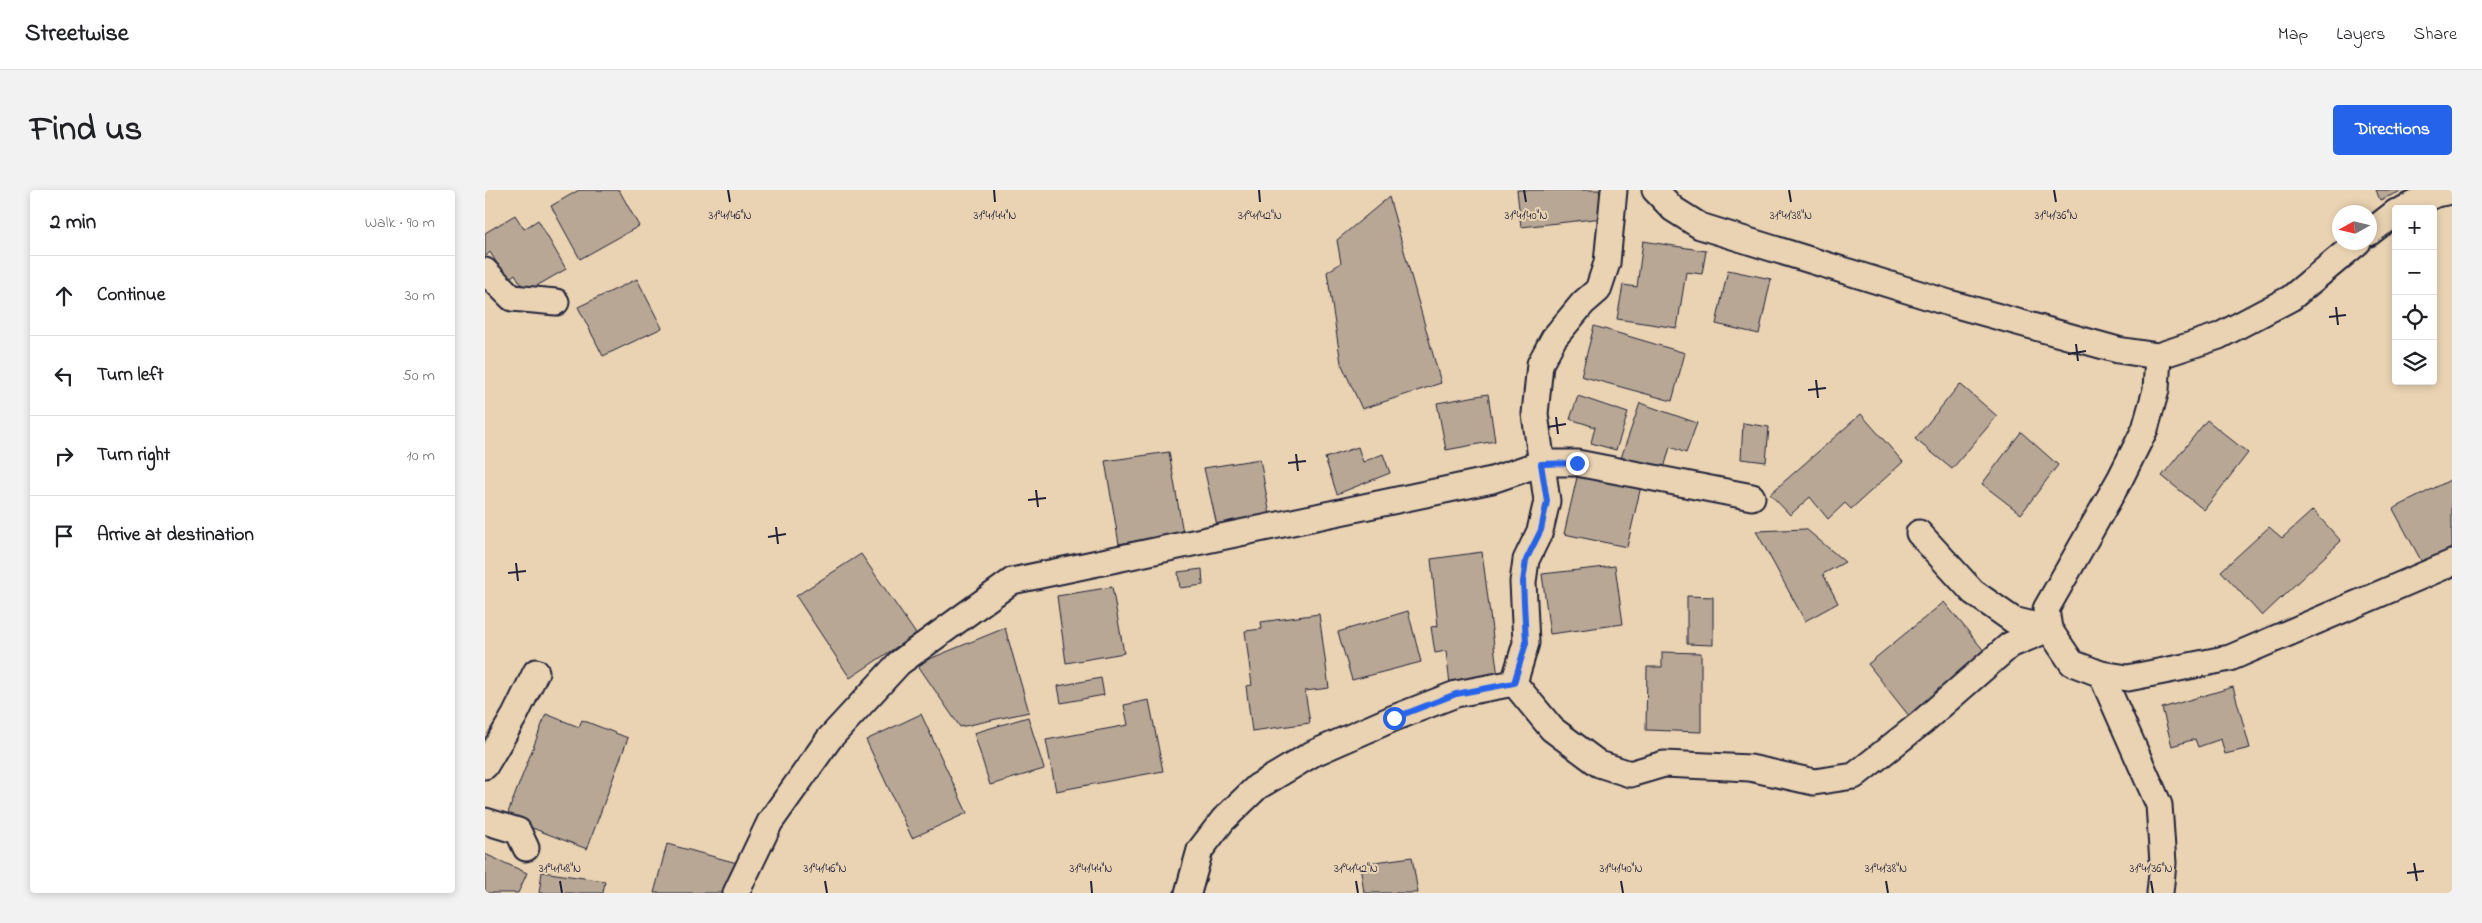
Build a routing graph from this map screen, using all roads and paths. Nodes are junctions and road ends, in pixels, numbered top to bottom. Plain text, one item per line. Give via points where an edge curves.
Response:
1 (1614, 190) edge
2 (1655, 190) edge
3 (2452, 191) edge
4 (2412, 205) edge
5 (2392, 215) edge
6 (2377, 227) edge
7 (2348, 250) edge
8 (485, 271) edge
9 (556, 302) dead end
10 (2159, 356) junction
11 (1541, 464) junction
12 (1752, 497) dead end
13 (1919, 533) dead end
14 (2452, 563) edge
15 (2049, 629) junction
16 (536, 672) dead end
17 (2101, 674) junction
18 (1514, 683) junction
19 (485, 766) edge
20 (485, 821) edge
21 (526, 848) dead end
22 (736, 893) edge
23 (1188, 893) edge
24 (2160, 893) edge

1 - 11 street via 1607,263 1598,290 1554,338 1540,364 1535,414
2 - 10 street via 1673,210 1700,226 1949,303 2119,350
3 - 4 street
5 - 6 street
7 - 10 street via 2291,298 2219,336
8 - 9 street via 512,298
10 - 15 street via 2157,390 2145,429 2045,609
11 - 12 street via 1577,463
11 - 18 street via 1547,501 1541,530 1526,560 1523,582 1526,643
11 - 22 street via 1492,480 1012,581 899,663 829,739 770,822
13 - 15 street via 1973,592 2013,620
14 - 17 street via 2231,658 2128,678
15 - 17 street via 2072,663
15 - 18 street via 2010,644 1921,723 1854,776 1815,782 1750,768 1664,764 1630,774 1599,764 1552,729
16 - 19 street
17 - 24 street via 2159,805 2163,863
18 - 23 street via 1456,694 1394,718 1312,754 1257,787 1223,820 1200,850
20 - 21 street via 518,831

